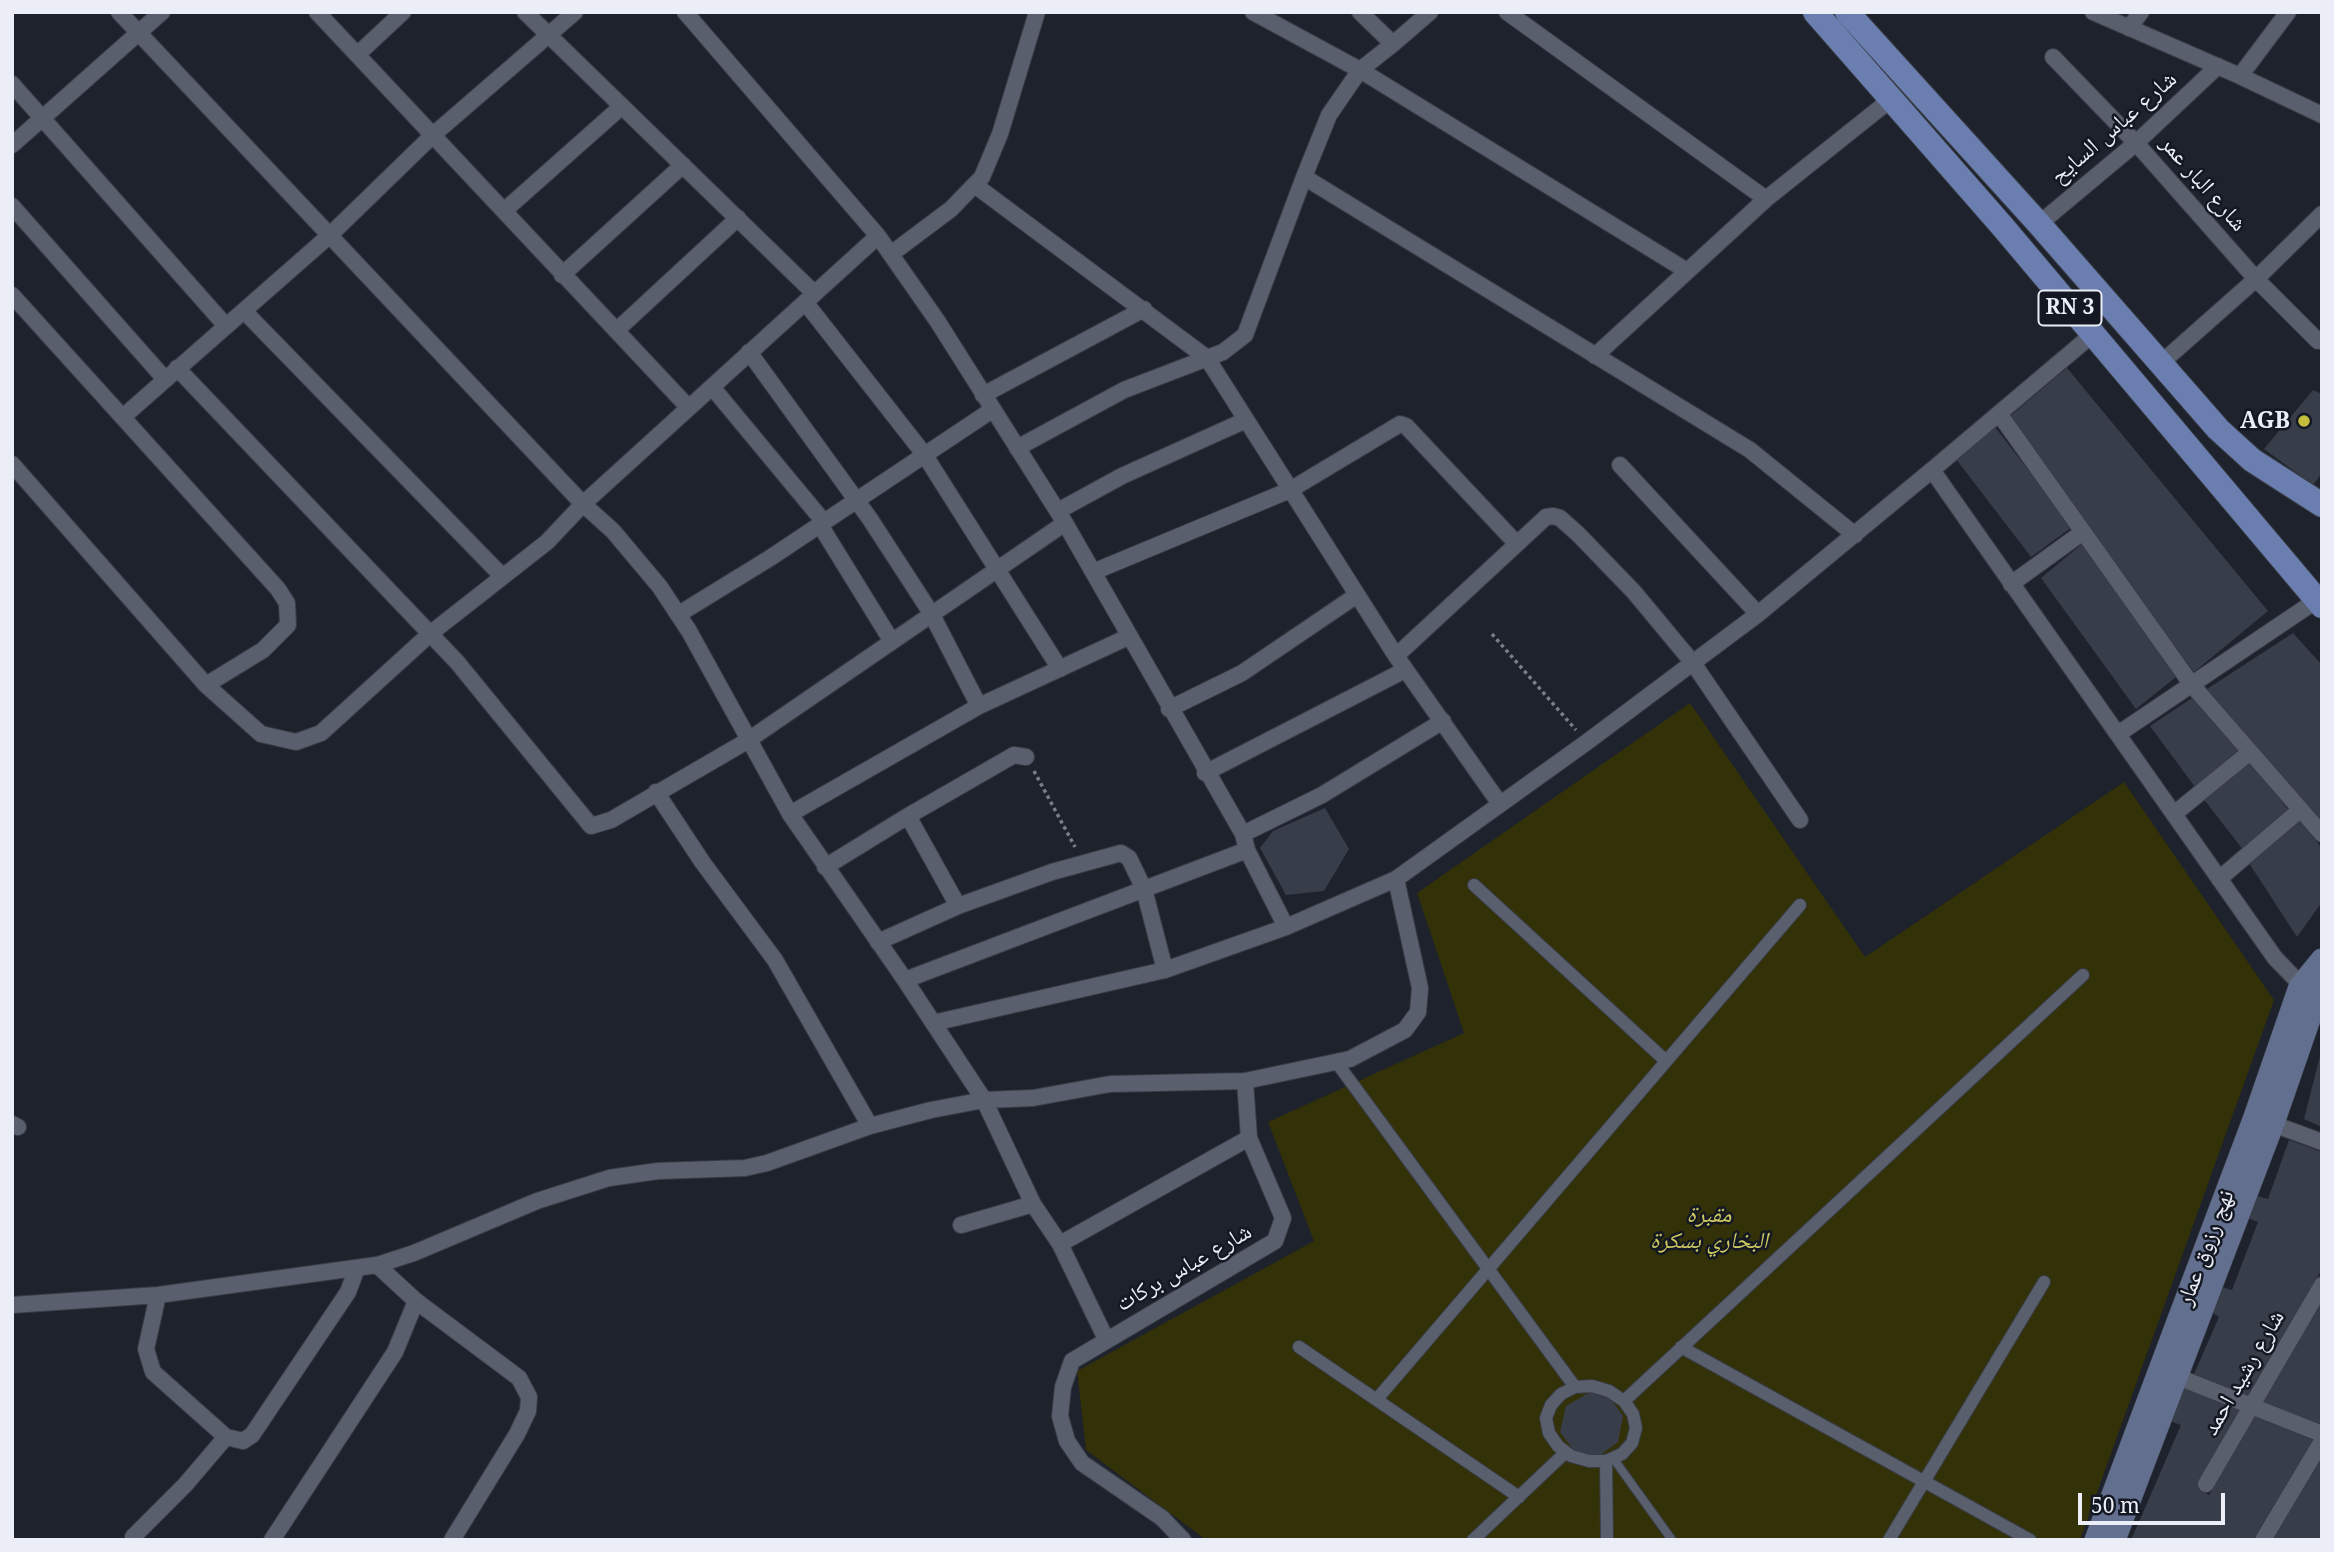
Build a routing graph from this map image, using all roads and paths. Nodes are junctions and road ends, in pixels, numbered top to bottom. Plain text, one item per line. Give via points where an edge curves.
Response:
1 (119, 12) edge
2 (162, 12) edge
3 (317, 12) edge
4 (403, 12) edge
5 (524, 12) edge
6 (575, 12) edge
7 (685, 12) edge
8 (1037, 12) edge
9 (1253, 12) edge
10 (1360, 12) edge
11 (1430, 12) edge
12 (1507, 12) edge
13 (1815, 12) edge
14 (1847, 12) edge
15 (2093, 12) edge
16 (2141, 12) edge
17 (2288, 12) edge
18 (2129, 28) junction
19 (139, 34) junction
20 (549, 36) junction
21 (1393, 44) junction
22 (358, 54) junction
23 (2053, 57) dead end
24 (2218, 66) junction
25 (1360, 70) junction
26 (2241, 76) junction
27 (12, 84) edge
28 (1890, 100) junction
29 (621, 107) junction
30 (2319, 110) edge
31 (43, 116) junction
32 (432, 135) junction
33 (2137, 143) junction
34 (12, 145) edge
35 (683, 164) junction
36 (1304, 177) junction
37 (976, 186) junction
38 (1766, 199) junction
39 (12, 206) edge
40 (505, 210) junction
41 (2322, 214) edge
42 (738, 218) junction
43 (2039, 224) junction
44 (330, 235) junction
45 (878, 236) junction
46 (891, 254) junction
47 (1688, 271) junction
48 (562, 275) junction
49 (2256, 279) junction
50 (12, 295) edge
51 (810, 298) junction
52 (1143, 309) junction
53 (245, 312) junction
54 (226, 326) junction
55 (617, 330) junction
56 (2093, 334) junction
57 (2318, 341) dead end
58 (749, 352) junction
59 (1595, 356) junction
60 (1207, 358) junction
61 (2160, 364) junction
62 (177, 368) junction
63 (164, 378) junction
64 (712, 387) junction
65 (983, 395) junction
66 (689, 408) junction
67 (992, 410) junction
68 (2000, 415) junction
69 (124, 416) junction
70 (1246, 420) junction
71 (1017, 448) junction
72 (925, 454) junction
73 (12, 464) edge
74 (1620, 466) dead end
75 (1932, 470) junction
76 (1290, 490) junction
77 (857, 499) junction
78 (2319, 499) edge
79 (583, 504) junction
80 (1061, 517) junction
81 (822, 523) junction
82 (2083, 532) junction
83 (1855, 535) junction
84 (1517, 544) junction
85 (995, 570) junction
86 (1093, 572) junction
87 (502, 576) junction
88 (2011, 584) junction
89 (1357, 595) junction
90 (2319, 603) edge
91 (931, 613) junction
92 (678, 614) junction
93 (1758, 614) junction
94 (430, 633) junction
95 (1492, 634) dead end
96 (1128, 636) junction
97 (891, 640) junction
98 (1401, 663) junction
99 (1693, 663) junction
100 (1060, 669) junction
101 (206, 685) junction
102 (2192, 685) junction
103 (979, 706) junction
104 (1169, 709) junction
105 (1443, 721) junction
106 (2118, 734) junction
107 (747, 741) junction
108 (1587, 742) junction
109 (2250, 752) junction
110 (1026, 757) joint
111 (1205, 773) junction
112 (656, 792) junction
113 (1500, 804) junction
114 (2300, 810) junction
115 (790, 814) junction
116 (2174, 814) junction
117 (908, 816) junction
118 (1800, 820) dead end
119 (1242, 834) junction
120 (2322, 834) edge
121 (1247, 850) junction
122 (1084, 863) junction
123 (825, 867) junction
124 (1396, 879) junction
125 (2220, 879) junction
126 (1474, 885) dead end
127 (1144, 889) junction
128 (1800, 905) dead end
129 (958, 906) junction
130 (1286, 927) junction
131 (878, 942) junction
132 (2322, 960) edge
133 (2322, 966) edge
134 (1165, 970) junction
135 (2082, 975) dead end
136 (905, 979) junction
137 (2309, 992) junction
138 (933, 1023) junction
139 (1666, 1061) junction
140 (1337, 1063) junction
141 (1245, 1081) junction
142 (984, 1100) junction
143 (2264, 1120) junction
144 (870, 1126) junction
145 (1249, 1138) junction
146 (2322, 1142) edge
147 (1033, 1204) junction
148 (961, 1225) dead end
149 (1060, 1244) junction
150 (377, 1265) junction
151 (357, 1268) junction
152 (1488, 1269) junction
153 (2044, 1282) dead end
154 (2322, 1285) edge
155 (158, 1295) junction
156 (416, 1301) junction
157 (12, 1305) edge
158 (1106, 1339) junction
159 (1299, 1347) dead end
160 (1681, 1347) junction
161 (2168, 1373) junction
162 (1575, 1387) junction
163 (1377, 1399) junction
164 (1624, 1401) junction
165 (2251, 1404) junction
166 (2322, 1434) edge
167 (226, 1437) junction
168 (2322, 1441) edge
169 (1566, 1452) junction
170 (1610, 1459) junction
171 (1924, 1481) junction
172 (2206, 1484) dead end
173 (1519, 1497) junction
174 (133, 1537) dead end
175 (272, 1540) edge
176 (452, 1540) edge
177 (1183, 1540) edge
178 (1473, 1540) edge
179 (1607, 1540) edge
180 (1672, 1540) edge
181 (1889, 1540) edge
182 (2030, 1540) edge
183 (2096, 1540) edge
184 (2114, 1540) edge
185 (2263, 1540) edge

1 - 19 street
2 - 19 street
3 - 22 street
4 - 22 street
5 - 20 street
6 - 20 street
7 - 45 street
8 - 37 street via 1000,134
9 - 25 street
10 - 21 street
11 - 21 street
12 - 38 street
13 - 28 main road, RN 3
14 - 43 main road, RN 3
15 - 18 street
16 - 18 street
17 - 26 street
18 - 24 street
19 - 31 street
19 - 44 street
20 - 29 street
20 - 32 street
21 - 25 street
22 - 32 street
23 - 33 street, شارع البار عمر
24 - 26 street
24 - 33 street, شارع عباس السايح
25 - 36 street via 1329,115
25 - 47 street
26 - 30 street
27 - 31 street
28 - 38 street
28 - 56 main road, RN 3
29 - 35 street
29 - 40 street
31 - 34 street
31 - 54 street
32 - 40 street
32 - 44 street
33 - 43 street, شارع عباس السايح
33 - 49 street, شارع البار عمر
35 - 42 street
35 - 48 street
36 - 59 street
36 - 60 street via 1245,335
37 - 46 street
37 - 52 street
38 - 47 street
39 - 63 street
40 - 48 street
41 - 49 street
42 - 51 street
42 - 55 street
43 - 61 main road, RN 3
44 - 53 street
44 - 79 street
45 - 46 street
45 - 51 street
46 - 65 street
47 - 59 street
48 - 55 street
49 - 57 street, شارع البار عمر
49 - 61 street
50 - 69 street
51 - 58 street
51 - 72 street
52 - 60 street
52 - 65 street
53 - 54 street
53 - 87 street
54 - 62 street
55 - 66 street
56 - 68 street
56 - 90 main road, RN 3
58 - 64 street
58 - 77 street
59 - 83 street via 1750,450
60 - 70 street
60 - 71 street via 1124,390
61 - 78 main road, RN 3 via 2252,460
62 - 63 street
62 - 94 street
63 - 69 street
64 - 66 street
64 - 81 street
65 - 67 street
66 - 79 street
67 - 71 street
67 - 72 street
68 - 75 street
68 - 82 street
69 - 101 street via 287,604 289,618 281,635
70 - 76 street
70 - 80 street via 1122,476
71 - 80 street
72 - 77 street
72 - 85 street
73 - 101 street
74 - 93 street
75 - 83 street
75 - 88 street
76 - 84 street via 1400,424
76 - 86 street
76 - 89 street
77 - 81 street
77 - 91 street
79 - 87 street via 547,542
79 - 92 street via 638,559
80 - 85 street
80 - 86 street
81 - 92 street
81 - 97 street
82 - 88 street
82 - 102 street
83 - 93 street
84 - 98 street
84 - 99 street via 1546,517 1560,518 1634,592
85 - 91 street
85 - 100 street
86 - 96 street
87 - 94 street
88 - 106 street
89 - 98 street
89 - 104 street via 1242,673
90 - 102 street
91 - 97 street
91 - 103 street
92 - 107 street
93 - 99 street
94 - 101 street via 321,733 296,743 261,734
94 - 112 street via 591,826 611,820
95 - 108 path
96 - 100 street
96 - 104 street
97 - 107 street
98 - 105 street
98 - 111 street
99 - 108 street
99 - 118 street
100 - 103 street
102 - 106 street
102 - 109 street
103 - 115 street
104 - 111 street
105 - 113 street
105 - 119 street via 1322,795
106 - 116 street
107 - 112 street
107 - 115 street
108 - 113 street
109 - 114 street
109 - 116 street
110 - 117 street via 1014,755
110 - 122 path
111 - 119 street
112 - 144 street via 775,960
113 - 124 street
114 - 120 street
114 - 125 street
115 - 123 street
116 - 125 street
117 - 123 street
117 - 129 street
119 - 121 street
121 - 127 street
121 - 130 street
122 - 127 street via 1126,855
122 - 129 street
123 - 131 street
124 - 130 street
124 - 140 street via 1420,988 1418,1012 1405,1030
125 - 137 street via 2275,958
126 - 139 street
127 - 134 street
127 - 136 street
128 - 139 street
129 - 131 street
130 - 134 street
131 - 136 street
132 - 137 main road, نهج رزوق عمار
133 - 137 main road, نهج رزوق عمار
134 - 138 street
135 - 160 street
136 - 138 street
137 - 143 main road, نهج رزوق عمار
138 - 142 street
139 - 152 street
140 - 141 street
140 - 152 street
141 - 142 street via 1110,1084 1033,1098
141 - 145 street, شارع عباس بركات
142 - 144 street
142 - 147 street
143 - 146 street
143 - 161 main road, نهج رزوق عمار
144 - 150 street via 745,1168 658,1171 600,1180
145 - 149 street
145 - 158 street, شارع عباس بركات via 1283,1218 1275,1241
147 - 148 street
147 - 149 street
149 - 158 street
150 - 151 street
150 - 156 street
151 - 155 street
151 - 167 street via 348,1292 252,1435 243,1441
152 - 162 street
152 - 163 street
153 - 171 street
154 - 165 street, شارع رشيد احمد
155 - 157 street
155 - 167 street via 146,1349 153,1372
156 - 175 street via 395,1352
156 - 176 street via 519,1378 529,1397 517,1434
158 - 177 street, شارع عباس بركات via 1072,1361 1060,1416 1067,1441 1082,1463 1162,1518
159 - 163 street
160 - 164 street
160 - 171 street
161 - 165 street
161 - 183 main road, نهج رزوق عمار
161 - 184 main road, نهج رزوق عمار
162 - 164 street via 1592,1386
162 - 169 street via 1550,1405 1546,1419 1549,1433
163 - 173 street
164 - 170 street via 1636,1429 1632,1443
165 - 166 street
165 - 172 street, شارع رشيد احمد
167 - 174 street
168 - 185 street
169 - 170 street via 1589,1461
169 - 173 street
170 - 179 street
170 - 180 lane
171 - 181 street
171 - 182 street
173 - 178 street

